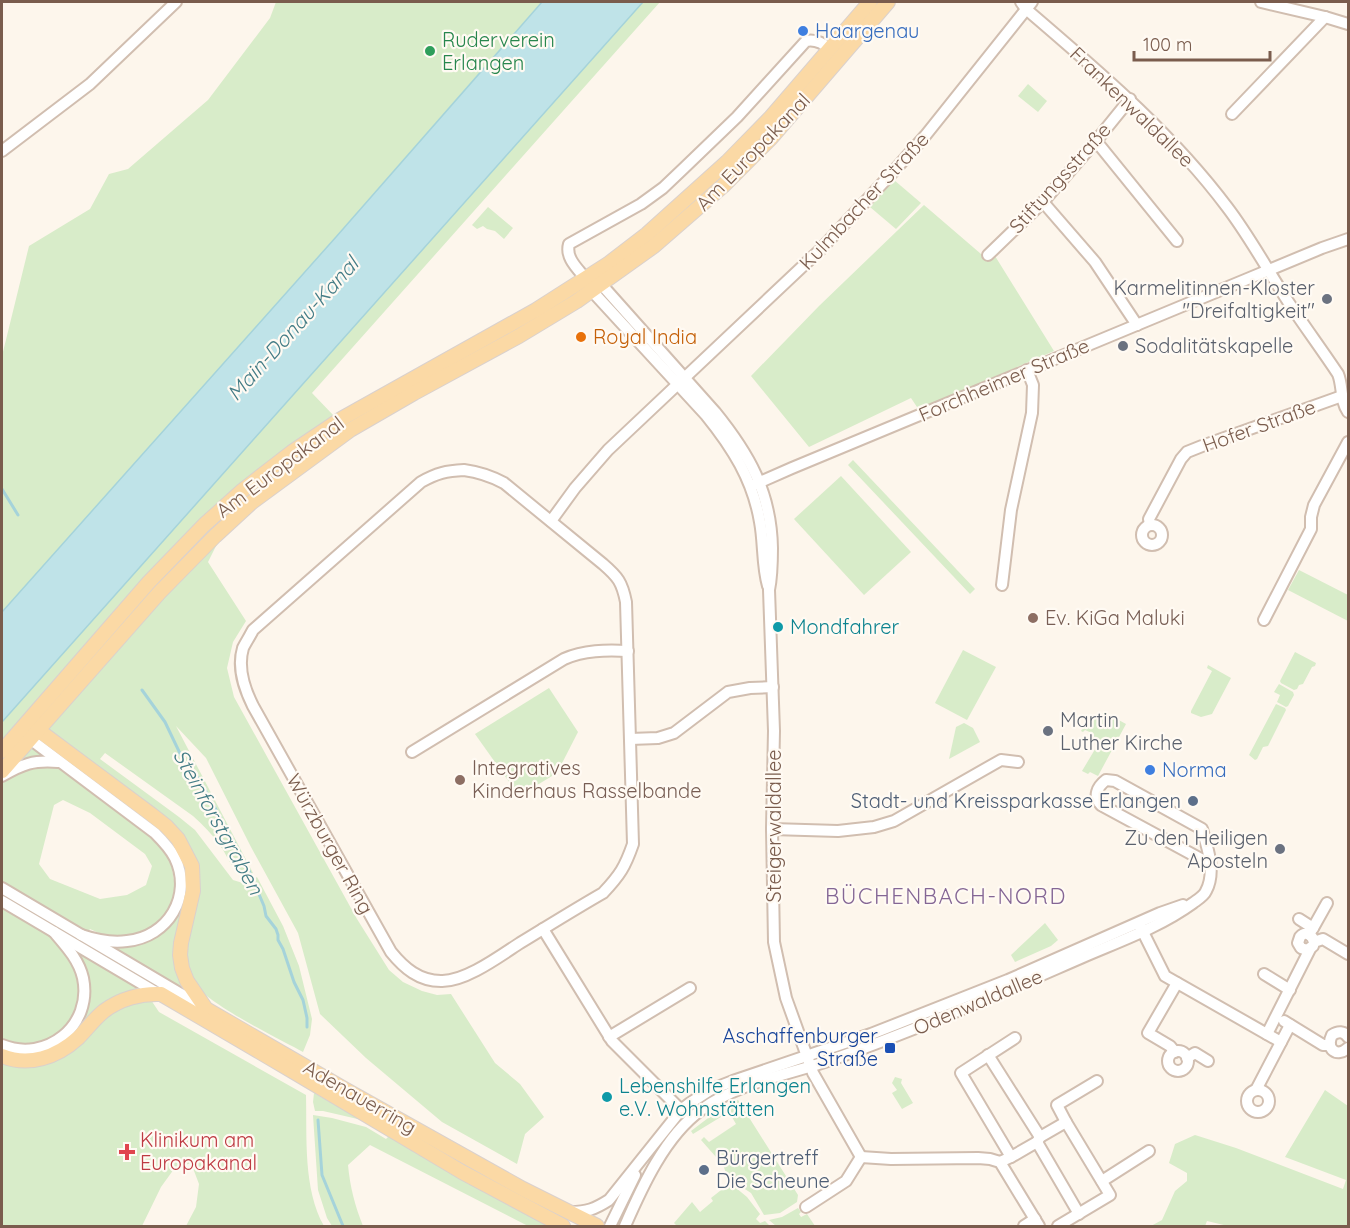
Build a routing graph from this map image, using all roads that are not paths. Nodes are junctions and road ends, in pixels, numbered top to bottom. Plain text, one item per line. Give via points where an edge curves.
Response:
1 (176, 2) edge
2 (870, 2) edge
3 (888, 2) edge
4 (1012, 2) edge
5 (1261, 2) edge
6 (1027, 4) edge
7 (1325, 16) junction
8 (1348, 24) edge
9 (830, 49) junction
10 (1130, 99) junction
11 (1232, 114) dead end
12 (1096, 141) junction
13 (2, 151) edge
14 (1043, 202) junction
15 (1348, 239) edge
16 (1177, 241) dead end
17 (988, 255) dead end
18 (1269, 271) junction
19 (593, 285) junction
20 (1137, 325) junction
21 (1027, 370) junction
22 (681, 380) junction
23 (1342, 396) junction
24 (1348, 412) edge
25 (1348, 442) edge
26 (755, 484) junction
27 (551, 521) junction
28 (1150, 525) dead end
29 (1002, 585) dead end
30 (1264, 620) dead end
31 (628, 651) junction
32 (773, 687) junction
33 (29, 730) junction
34 (630, 739) junction
35 (2, 751) edge
36 (412, 752) dead end
37 (58, 762) junction
38 (1018, 762) dead end
39 (2, 771) edge
40 (2, 776) edge
41 (772, 829) junction
42 (1210, 864) junction
43 (2, 888) edge
44 (2, 901) edge
45 (1327, 903) dead end
46 (1299, 919) dead end
47 (1141, 927) junction
48 (543, 929) junction
49 (54, 932) junction
50 (81, 935) junction
51 (1312, 938) junction
52 (1348, 954) edge
53 (124, 967) junction
54 (1264, 974) dead end
55 (1177, 983) junction
56 (690, 988) dead end
57 (1290, 990) junction
58 (160, 994) junction
59 (206, 1009) junction
60 (1276, 1017) junction
61 (1290, 1025) junction
62 (1267, 1034) junction
63 (1348, 1036) edge
64 (609, 1037) junction
65 (1015, 1038) dead end
66 (1281, 1042) junction
67 (2, 1045) edge
68 (1330, 1045) junction
69 (1348, 1048) edge
70 (1175, 1052) junction
71 (988, 1055) junction
72 (2, 1056) edge
73 (1187, 1058) junction
74 (808, 1061) junction
75 (1208, 1061) dead end
76 (294, 1065) junction
77 (1097, 1081) dead end
78 (321, 1082) junction
79 (1256, 1090) dead end
80 (681, 1110) junction
81 (1066, 1122) junction
82 (1038, 1140) junction
83 (1149, 1151) dead end
84 (646, 1154) junction
85 (861, 1157) junction
86 (1011, 1157) junction
87 (1000, 1161) junction
88 (1102, 1181) junction
89 (806, 1207) dead end
90 (569, 1212) junction
91 (1079, 1214) junction
92 (1037, 1223) edge
93 (562, 1227) edge
94 (597, 1227) edge
95 (610, 1227) edge
96 (625, 1227) edge
97 (1024, 1227) edge
98 (1058, 1227) edge

1 - 13 street via 90,84
2 - 9 main road, Am Europakanal
3 - 19 main road, Am Europakanal via 743,166 675,228
4 - 6 street, Frankenwaldallee
5 - 7 street
6 - 10 street, Frankenwaldallee
6 - 22 street, Kulmbacher Straße via 893,172 820,250
7 - 8 street
7 - 11 street
9 - 19 main road, Am Europakanal via 710,179 608,264
9 - 19 street, Am Europakanal via 806,41 663,188 569,244 568,254
10 - 12 street, Stiftungsstraße
10 - 18 street, Frankenwaldallee via 1227,207
12 - 14 street, Stiftungsstraße
12 - 16 street
14 - 17 street, Stiftungsstraße
14 - 20 street via 1095,262
15 - 18 street, Forchheimer Straße
18 - 20 street, Forchheimer Straße
18 - 23 street, Frankenwaldallee via 1338,374
19 - 22 street, Steigerwaldallee
19 - 33 main road, Am Europakanal via 519,336 350,430 252,502
20 - 21 street, Forchheimer Straße
21 - 26 street, Forchheimer Straße
21 - 29 street via 1033,384 1032,413 1011,510
22 - 26 street, Steigerwaldallee via 731,431 746,453
22 - 27 street, Kulmbacher Straße via 608,450
23 - 24 street, Frankenwaldallee
23 - 28 street, Hofer Straße via 1187,453 1154,508
25 - 30 street via 1314,505 1311,528
26 - 32 street, Steigerwaldallee via 768,507 772,531 773,574 769,590
27 - 31 street, Würzburger Ring via 617,577 626,603
27 - 48 street, Würzburger Ring via 504,483 478,471 444,471 432,476 253,630 241,663 242,678 253,706 390,952 403,967 420,977 441,981 459,978
31 - 34 street, Würzburger Ring
31 - 36 street via 590,651 564,659
32 - 34 street via 728,692 674,733
32 - 41 street, Steigerwaldallee
33 - 35 main road, Am Europakanal
33 - 37 street
33 - 39 main road, Am Europakanal
33 - 59 main road via 159,821 178,839 194,878 181,961 187,981
34 - 48 street, Würzburger Ring via 633,844 625,867 603,893
37 - 40 street via 31,762
37 - 50 street via 155,832 176,859 181,886 171,917 148,934 127,941 103,941
38 - 41 street via 1001,760 894,820 874,827 838,831
41 - 74 street, Steigerwaldallee via 777,963
42 - 42 street, Odenwaldallee via 1202,829 1115,781 1106,780 1098,787 1096,798 1106,809
42 - 47 street, Odenwaldallee via 1205,893 1181,912
43 - 50 street
44 - 49 street
45 - 51 street
46 - 51 street
47 - 55 street via 1165,976
47 - 74 street, Odenwaldallee via 995,996 886,1040
48 - 64 street
49 - 53 street
49 - 67 street via 81,970 85,995 78,1019 70,1031 47,1046 23,1049
50 - 53 street
51 - 52 street via 1323,939
51 - 57 street
53 - 58 street, Adenauerring
53 - 59 street, Adenauerring
54 - 57 street
55 - 62 street
55 - 70 street via 1148,1033
56 - 64 street
57 - 60 street
58 - 72 main road via 141,995 110,1007 78,1038 46,1058 30,1061
58 - 76 main road, Adenauerring
59 - 76 main road, Adenauerring
60 - 61 street
60 - 62 street
61 - 66 street
61 - 68 street via 1323,1045
62 - 66 street
63 - 68 street via 1335,1033
64 - 80 street
65 - 71 street
66 - 79 street
68 - 69 street via 1340,1053
70 - 73 street via 1184,1053
70 - 73 street via 1168,1059 1174,1070 1185,1067
71 - 82 street
71 - 86 street via 961,1073
73 - 75 street via 1195,1053
74 - 80 street, Odenwaldallee via 725,1084
74 - 85 street
74 - 96 street, Odenwaldallee via 720,1098 691,1118 665,1148
76 - 78 main road, Adenauerring
77 - 81 street via 1057,1106
78 - 90 main road, Adenauerring
78 - 93 main road, Adenauerring via 452,1167
80 - 84 street, Odenwaldallee
81 - 82 street
81 - 88 street
82 - 86 street
82 - 91 street
83 - 88 street
84 - 90 street, Odenwaldallee via 609,1200 595,1209
84 - 95 street, Odenwaldallee
85 - 87 street
85 - 89 street via 846,1181
86 - 87 street
87 - 92 street
88 - 91 street via 1110,1195
90 - 94 main road, Adenauerring
91 - 98 street
92 - 97 street

